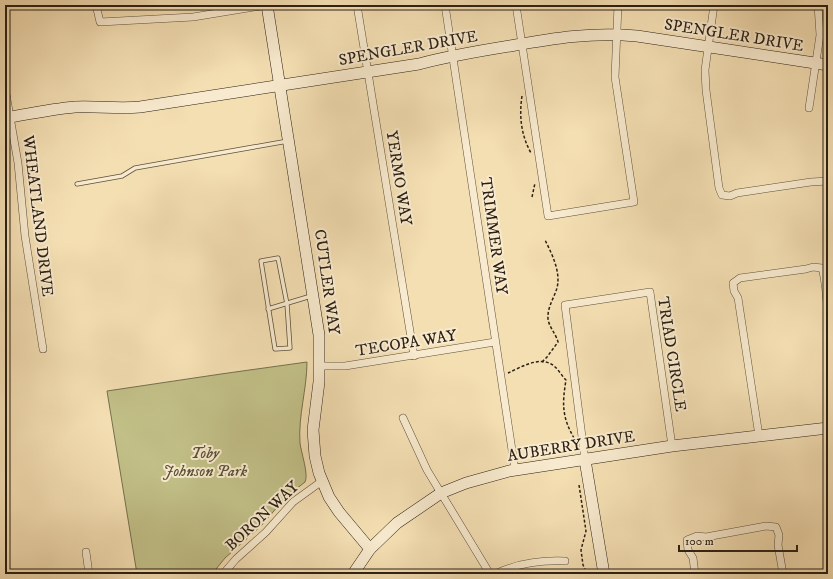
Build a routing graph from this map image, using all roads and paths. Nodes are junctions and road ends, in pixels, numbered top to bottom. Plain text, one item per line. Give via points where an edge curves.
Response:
1 (96, 5) edge
2 (267, 5) edge
3 (357, 5) edge
4 (445, 5) edge
5 (516, 5) edge
6 (618, 5) edge
7 (714, 5) edge
8 (818, 5) edge
9 (617, 34) junction
10 (522, 44) junction
11 (708, 47) junction
12 (453, 56) junction
13 (816, 63) junction
14 (828, 65) edge
15 (368, 72) junction
16 (280, 86) junction
17 (5, 88) edge
18 (523, 92) dead end
19 (809, 108) dead end
20 (8, 117) edge
21 (289, 141) junction
22 (533, 156) dead end
23 (828, 181) edge
24 (536, 182) dead end
25 (77, 184) dead end
26 (532, 197) dead end
27 (545, 240) dead end
28 (314, 296) junction
29 (287, 304) junction
30 (268, 309) junction
31 (828, 311) edge
32 (495, 342) junction
33 (43, 349) dead end
34 (414, 356) junction
35 (542, 362) junction
36 (320, 366) junction
37 (506, 374) dead end
38 (403, 418) dead end
39 (828, 428) edge
40 (759, 436) junction
41 (574, 438) dead end
42 (672, 446) junction
43 (585, 460) junction
44 (515, 470) junction
45 (322, 481) junction
46 (579, 485) dead end
47 (441, 493) junction
48 (370, 549) junction
49 (86, 552) dead end
50 (565, 561) dead end
51 (90, 574) edge
52 (223, 574) edge
53 (353, 574) edge
54 (490, 574) edge
55 (495, 574) edge
56 (587, 574) edge
57 (604, 574) edge
58 (695, 574) edge
59 (783, 574) edge

1 - 2 street via 100,22 192,17
2 - 16 street, CUTLER WAY
3 - 15 street, YERMO WAY
4 - 12 street, TRIMMER WAY
5 - 10 street
6 - 9 street
7 - 11 street
8 - 13 street via 820,35
9 - 10 street, SPENGLER DRIVE via 587,34
9 - 10 street via 616,86 634,202 548,216
9 - 11 street, SPENGLER DRIVE
10 - 12 street, SPENGLER DRIVE
11 - 13 street, SPENGLER DRIVE
11 - 23 street via 706,99 722,195 730,196
12 - 15 street, SPENGLER DRIVE
12 - 32 street, TRIMMER WAY
13 - 14 street, SPENGLER DRIVE
13 - 19 street, SPENGLER DRIVE
15 - 16 street, SPENGLER DRIVE
15 - 34 street, YERMO WAY
16 - 20 street, SPENGLER DRIVE via 129,108 74,107
16 - 21 street, CUTLER WAY
17 - 20 street, WHEATLAND DRIVE
18 - 22 path via 521,126 524,139
20 - 33 street, WHEATLAND DRIVE via 21,188 25,236
21 - 25 lane via 135,168 122,176
21 - 28 street, CUTLER WAY
24 - 26 path
27 - 35 path via 557,271 557,287 548,316 558,342
28 - 29 lane
28 - 36 street, CUTLER WAY
29 - 30 lane
29 - 30 lane via 290,348 275,349
29 - 30 lane via 278,258 261,261
31 - 40 street via 822,268 813,267 740,278 733,283 738,298
32 - 34 street, TECOPA WAY
32 - 44 street, TRIMMER WAY
34 - 36 street, TECOPA WAY via 345,366
35 - 37 path via 528,364
35 - 41 path via 555,366 566,380 563,399 565,420
36 - 45 street, CUTLER WAY via 313,439
38 - 47 street via 424,465
39 - 40 street, AUBERRY DRIVE
40 - 42 street, AUBERRY DRIVE
42 - 43 street, AUBERRY DRIVE
42 - 43 street, TRIAD CIRCLE via 650,292 564,305
43 - 44 street, AUBERRY DRIVE
43 - 57 street
44 - 47 street, AUBERRY DRIVE via 466,483
45 - 48 street, CUTLER WAY via 339,512
45 - 52 street, BORON WAY via 293,502
46 - 56 path via 586,531 581,550
47 - 48 street, AUBERRY DRIVE via 397,523
47 - 54 street
48 - 53 street, AUBERRY DRIVE
49 - 51 street
50 - 55 street via 529,562
58 - 59 street via 687,540 697,536 706,537 766,526 776,527 779,535 778,545

